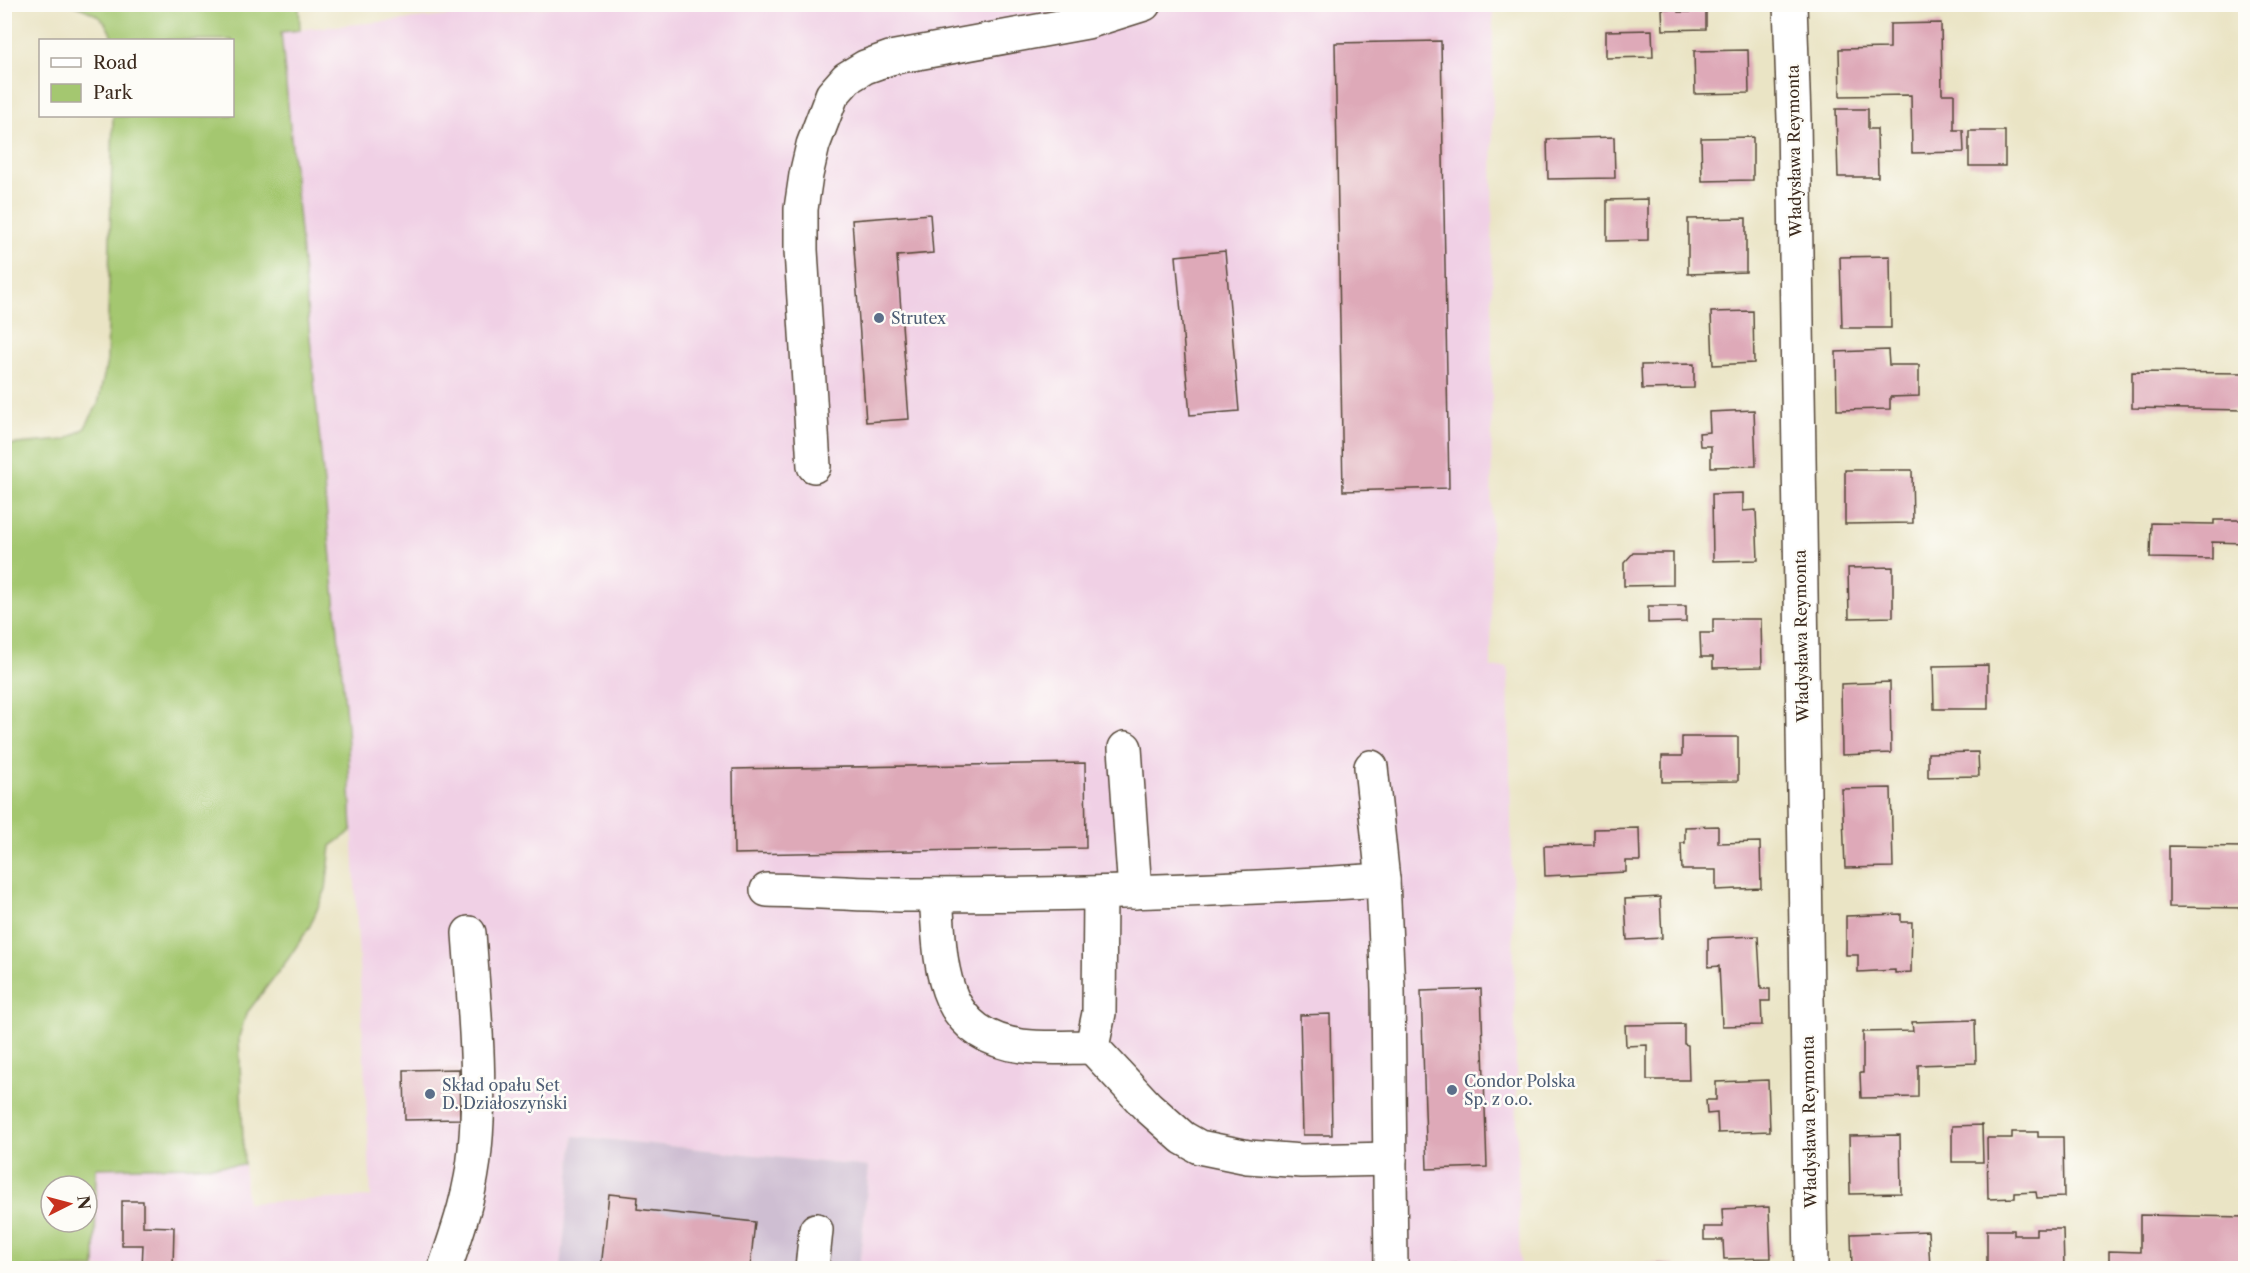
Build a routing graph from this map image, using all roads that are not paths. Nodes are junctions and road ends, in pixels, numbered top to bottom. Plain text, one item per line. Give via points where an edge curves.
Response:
1 (1144, 4) edge
2 (1790, 4) edge
3 (814, 466) dead end
4 (1125, 748) dead end
5 (1371, 767) dead end
6 (1383, 880) junction
7 (767, 890) dead end
8 (1135, 892) junction
9 (1100, 893) junction
10 (936, 895) junction
11 (469, 933) dead end
12 (1092, 1047) junction
13 (1389, 1159) junction
14 (816, 1230) dead end
15 (445, 1269) edge
16 (812, 1269) edge
17 (1390, 1269) edge
18 (1811, 1269) edge

1 - 3 street via 1087,22 890,58 864,67 832,95 813,145 801,209
2 - 18 street, Władysława Reymonta
4 - 8 street
5 - 6 street
6 - 8 street
6 - 13 street
7 - 10 street
8 - 9 street
9 - 10 street
9 - 12 street via 1099,1013
10 - 12 street via 943,975 954,1003 971,1026 1009,1043
11 - 15 street via 478,1057 475,1149 467,1198
12 - 13 street via 1147,1106 1199,1147 1248,1157 1302,1161
13 - 17 street
14 - 16 street

